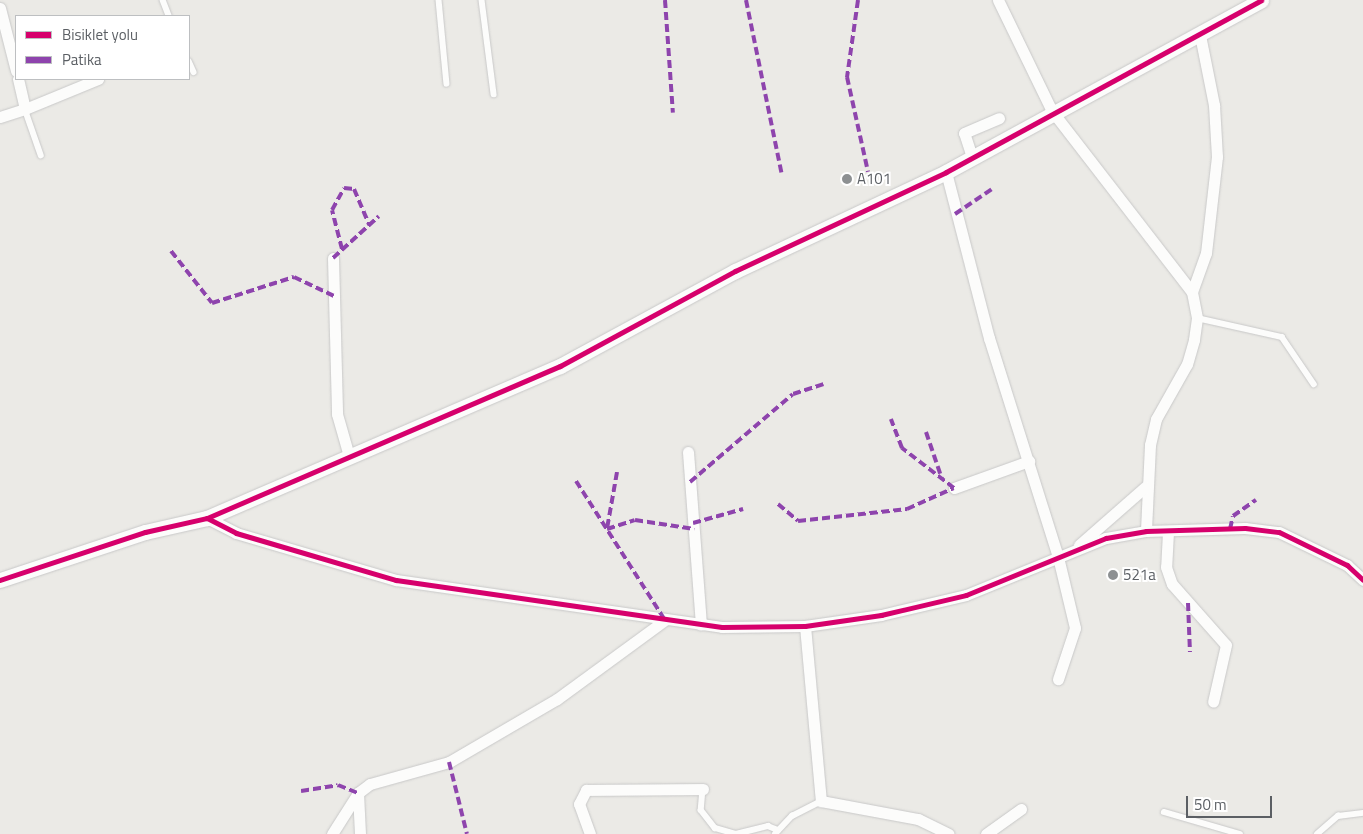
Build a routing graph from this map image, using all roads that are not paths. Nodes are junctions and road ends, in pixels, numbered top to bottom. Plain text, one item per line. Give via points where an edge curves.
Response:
1 (163, 0) edge
2 (439, 0) edge
3 (482, 0) edge
4 (998, 0) edge
5 (1261, 0) edge
6 (1244, 5) edge
7 (0, 8) edge
8 (170, 15) edge
9 (1200, 35) junction
10 (190, 63) edge
11 (15, 67) edge
12 (194, 72) dead end
13 (18, 80) edge
14 (96, 80) edge
15 (448, 84) dead end
16 (494, 94) dead end
17 (24, 109) junction
18 (1052, 111) junction
19 (0, 117) edge
20 (999, 118) dead end
21 (41, 155) dead end
22 (972, 157) junction
23 (946, 172) junction
24 (333, 258) dead end
25 (1192, 292) junction
26 (1197, 318) junction
27 (1314, 384) dead end
28 (688, 452) dead end
29 (349, 456) junction
30 (1029, 461) junction
31 (1145, 487) junction
32 (954, 488) dead end
33 (206, 518) junction
34 (1146, 532) junction
35 (1168, 532) junction
36 (1072, 551) junction
37 (1058, 557) junction
38 (0, 580) edge
39 (1363, 580) edge
40 (665, 620) junction
41 (701, 625) junction
42 (805, 626) junction
43 (1058, 679) dead end
44 (1213, 702) dead end
45 (703, 789) joint
46 (358, 793) junction
47 (821, 801) junction
48 (1021, 809) dead end
49 (1164, 812) dead end
50 (1363, 813) edge
51 (776, 832) edge
52 (332, 834) edge
53 (360, 834) edge
54 (590, 834) edge
55 (949, 834) edge
56 (986, 834) edge
57 (1240, 834) edge
58 (1317, 834) edge

1 - 8 lane
2 - 15 lane
3 - 16 lane
4 - 18 street
5 - 6 street
6 - 9 street
7 - 11 street
9 - 18 street
9 - 25 street via 1214,105 1217,157 1206,253
10 - 12 lane
13 - 17 street
14 - 17 street
17 - 19 street
17 - 21 lane
18 - 22 street
18 - 25 street
20 - 22 street via 964,133
22 - 23 street
23 - 29 street via 735,271 560,366
23 - 30 street via 989,338
24 - 29 street via 337,414
25 - 26 street
26 - 27 lane via 1282,337
26 - 31 street via 1187,364 1156,419
28 - 41 street
29 - 33 street
30 - 32 street
30 - 37 street
31 - 34 street
31 - 36 street
33 - 38 street via 145,532
33 - 40 street via 236,533 396,580
34 - 35 street
34 - 36 street via 1106,538
35 - 39 street via 1245,528 1279,532 1346,566
35 - 44 street via 1166,567 1172,584 1226,644
36 - 37 street
37 - 42 street via 966,595
37 - 43 street via 1075,628
40 - 41 street
40 - 46 street via 557,699 449,762 370,784
41 - 42 street
42 - 47 street
45 - 51 lane via 701,810 715,828 736,834 768,826
45 - 54 street via 586,790 579,804
46 - 52 street
46 - 53 street
47 - 51 lane via 800,810
47 - 55 street via 910,816
48 - 56 street
49 - 57 lane
50 - 58 lane via 1338,816

